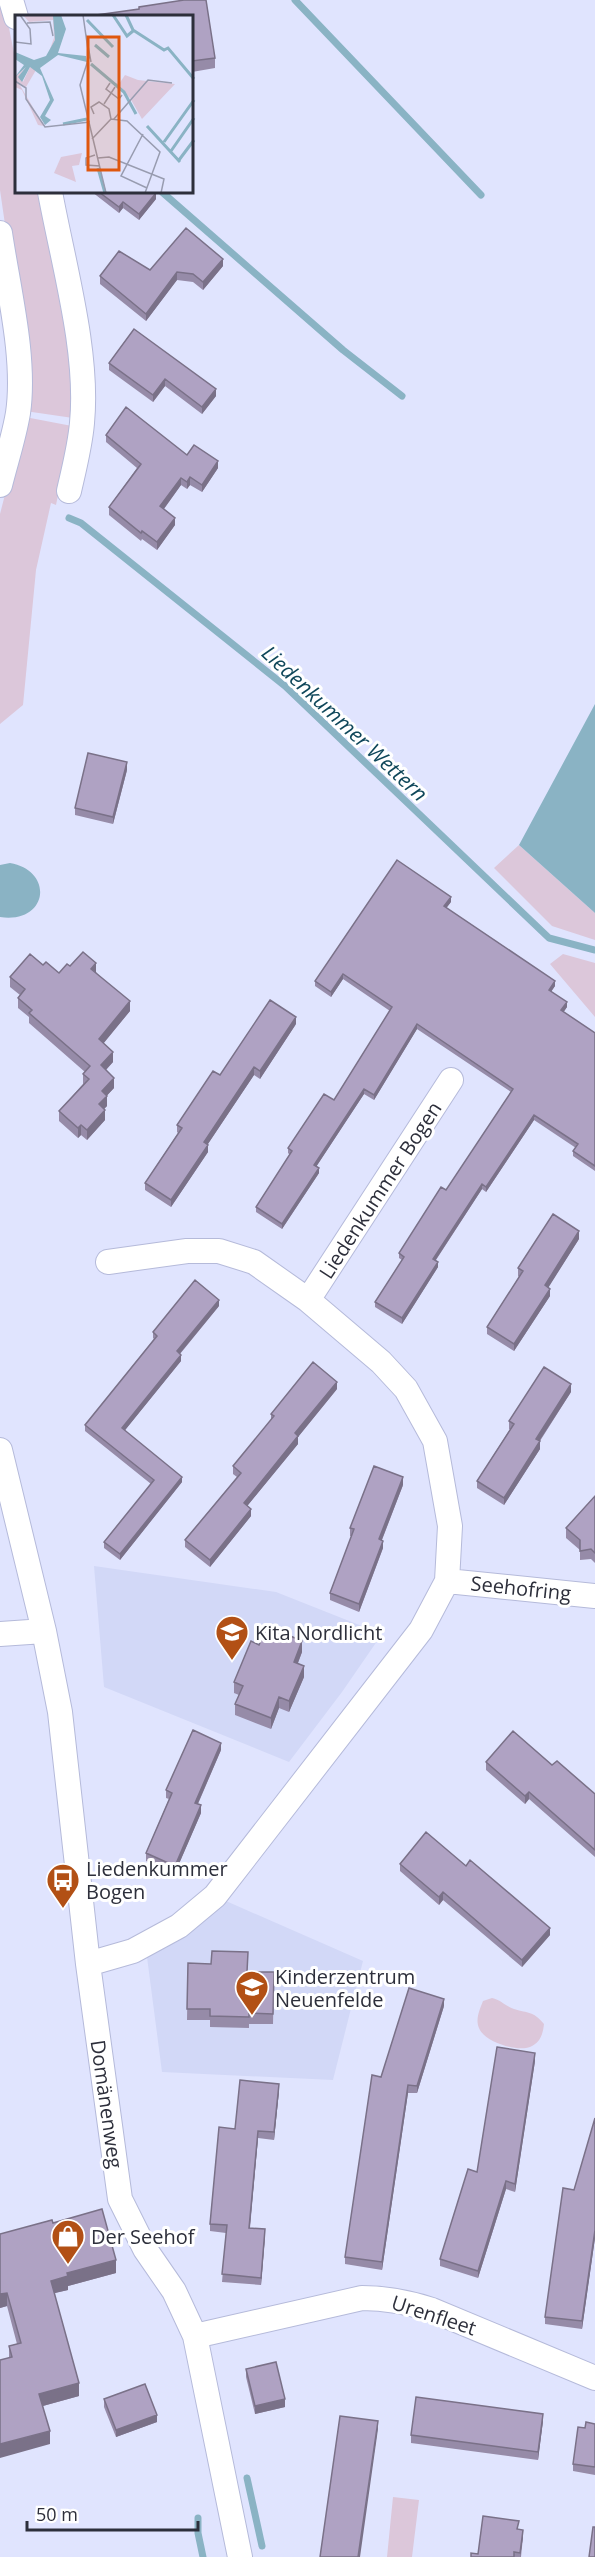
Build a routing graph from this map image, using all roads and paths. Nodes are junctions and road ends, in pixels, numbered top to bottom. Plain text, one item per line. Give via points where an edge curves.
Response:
1 (11, 0) edge
2 (15, 15) edge
3 (50, 194) edge
4 (0, 233) edge
5 (0, 485) edge
6 (69, 491) dead end
7 (452, 1080) dead end
8 (108, 1262) dead end
9 (308, 1300) junction
10 (0, 1450) edge
11 (447, 1581) junction
12 (595, 1596) edge
13 (44, 1631) junction
14 (0, 1634) edge
15 (88, 1964) junction
16 (195, 2336) junction
17 (595, 2378) edge
18 (240, 2557) edge

1 - 2 street
3 - 6 street via 82,376 82,423
4 - 5 street via 20,386 18,413
7 - 9 street, Liedenkummer Bogen
8 - 9 street, Liedenkummer Bogen via 187,1251 219,1251 254,1262
9 - 11 street, Liedenkummer Bogen via 381,1362 406,1389 435,1441 450,1526
10 - 13 street, Domänenweg
11 - 12 street, Seehofring
11 - 15 street, Liedenkummer Bogen via 421,1630 215,1896 179,1926 133,1951
13 - 14 street
13 - 15 street, Domänenweg via 60,1712
15 - 16 street, Domänenweg via 120,2199 145,2249 174,2291
16 - 17 street, Urenfleet via 363,2298 385,2298 432,2310
16 - 18 street, Domänenweg

